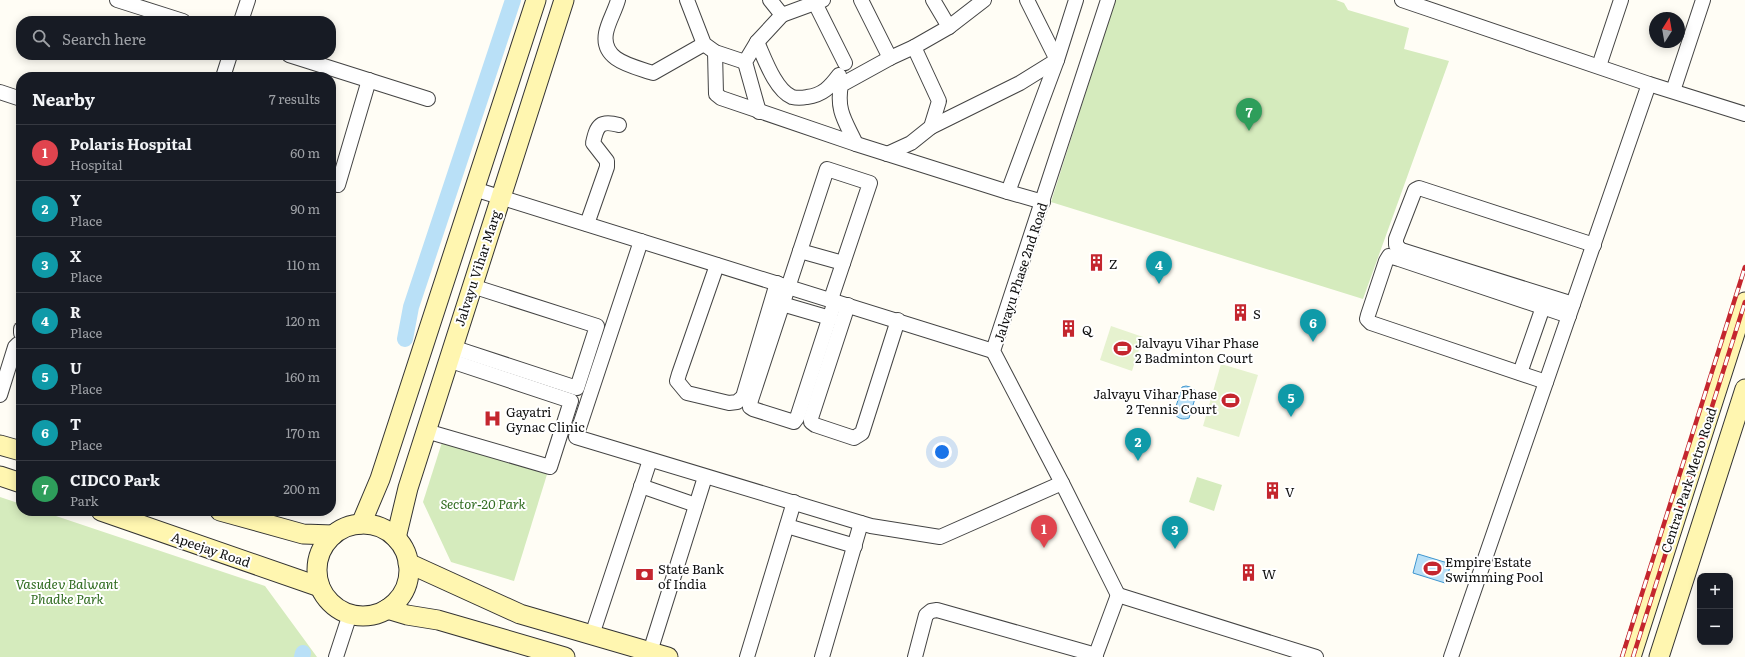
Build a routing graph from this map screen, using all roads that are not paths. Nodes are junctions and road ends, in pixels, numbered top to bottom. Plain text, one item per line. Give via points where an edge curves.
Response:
1 (117, 0) edge
2 (248, 0) edge
3 (536, 0) edge
4 (564, 0) edge
5 (687, 0) edge
6 (770, 0) edge
7 (861, 0) edge
8 (933, 0) edge
9 (984, 0) edge
10 (1027, 0) edge
11 (1076, 0) edge
12 (1108, 0) edge
13 (1402, 0) edge
14 (1621, 0) edge
15 (1703, 0) edge
16 (620, 1) edge
17 (819, 2) edge
18 (782, 15) junction
19 (167, 16) edge
20 (243, 16) edge
21 (949, 27) junction
22 (757, 42) junction
23 (914, 47) junction
24 (710, 48) junction
25 (890, 58) junction
26 (228, 60) edge
27 (299, 60) edge
28 (1057, 60) junction
29 (745, 62) junction
30 (1599, 66) junction
31 (225, 72) edge
32 (323, 72) edge
33 (336, 74) edge
34 (369, 80) junction
35 (1649, 84) junction
36 (1673, 91) junction
37 (0, 92) edge
38 (16, 97) edge
39 (428, 99) dead end
40 (759, 112) junction
41 (1745, 114) edge
42 (619, 125) dead end
43 (931, 127) junction
44 (856, 144) junction
45 (886, 154) junction
46 (336, 184) edge
47 (474, 189) junction
48 (1008, 192) junction
49 (500, 197) junction
50 (1042, 202) junction
51 (587, 224) junction
52 (641, 241) junction
53 (1594, 244) junction
54 (800, 251) junction
55 (717, 264) junction
56 (843, 264) junction
57 (783, 284) junction
58 (472, 286) junction
59 (838, 301) junction
60 (1745, 302) edge
61 (782, 304) junction
62 (1543, 307) junction
63 (1571, 310) junction
64 (830, 318) junction
65 (898, 320) junction
66 (16, 346) edge
67 (993, 351) junction
68 (450, 354) junction
69 (1520, 373) junction
70 (1546, 382) junction
71 (1745, 389) edge
72 (0, 395) edge
73 (426, 431) junction
74 (0, 444) edge
75 (16, 449) edge
76 (650, 460) junction
77 (0, 476) edge
78 (705, 476) junction
79 (16, 481) edge
80 (1062, 483) junction
81 (641, 486) junction
82 (794, 502) junction
83 (696, 505) junction
84 (115, 516) edge
85 (238, 516) edge
86 (861, 523) junction
87 (361, 524) junction
88 (787, 526) junction
89 (333, 534) junction
90 (396, 538) junction
91 (855, 546) junction
92 (408, 563) junction
93 (320, 587) junction
94 (1118, 595) junction
95 (387, 609) junction
96 (350, 614) junction
97 (592, 635) junction
98 (650, 652) junction
99 (1095, 656) edge
100 (1635, 656) edge
101 (336, 657) edge
102 (566, 657) edge
103 (668, 657) edge
104 (747, 657) edge
105 (822, 657) edge
106 (915, 657) edge
107 (1316, 657) edge
108 (1451, 657) edge
109 (1659, 657) edge

1 - 19 street
2 - 20 street
3 - 47 main road, Jalvayu Vihar Marg
4 - 49 main road, Jalvayu Vihar Marg
5 - 24 street
6 - 18 street
7 - 25 street
8 - 21 street
9 - 21 street
10 - 28 street
11 - 28 street
12 - 50 street, Jalvayu Phase 2nd Road
13 - 30 street
14 - 30 street
15 - 36 street
16 - 24 street via 606,33 606,47 616,59 653,73
17 - 18 street
17 - 22 street via 842,69 825,92 801,98 791,96 773,76
18 - 22 street
21 - 23 street
22 - 29 street
23 - 25 street
23 - 43 street via 939,101
24 - 29 street
24 - 40 street via 716,94
25 - 44 street via 841,85 838,99 841,112
26 - 31 street
27 - 32 street
28 - 43 street via 1020,83
28 - 48 street
29 - 40 street
30 - 35 street
33 - 34 street
34 - 39 street
34 - 46 street via 338,185
35 - 36 street
35 - 53 street
36 - 41 street
37 - 38 street
40 - 44 street
42 - 51 street via 607,122 596,129 593,143 607,161 608,167
43 - 45 street via 911,143
44 - 45 street
45 - 48 street
47 - 49 street
47 - 87 main road, Jalvayu Vihar Marg via 380,479
48 - 50 street
49 - 51 street
49 - 58 main road, Jalvayu Vihar Marg
50 - 67 street, Jalvayu Phase 2nd Road
51 - 52 street
52 - 55 street
52 - 76 street via 576,437
53 - 63 street
53 - 63 street via 1419,188 1415,190 1396,239 1396,245 1401,250
54 - 56 street
54 - 56 street via 827,169 870,183
54 - 57 street
55 - 57 street
55 - 57 street via 678,374 677,381 687,393 729,403 737,402 743,397
56 - 59 street
57 - 59 street
57 - 61 street
58 - 68 main road, Jalvayu Vihar Marg
58 - 68 street via 597,326 577,388
59 - 64 street
59 - 65 street
59 - 65 street via 811,422 854,438 862,433
60 - 100 main road, Central Park Metro Road
61 - 64 street
61 - 64 street via 750,406 787,420 794,422 797,418
62 - 63 street
62 - 69 street
62 - 69 street via 1389,256 1386,261 1367,320
63 - 70 street
65 - 67 street
66 - 72 street
67 - 80 street, Jalvayu Phase 2nd Road
68 - 73 main road, Jalvayu Vihar Marg
68 - 73 street via 571,401 550,467
69 - 70 street
70 - 108 street
71 - 109 main road, Central Park Metro Road
73 - 90 main road, Jalvayu Vihar Marg
74 - 75 main road
76 - 78 street
76 - 81 street
77 - 79 main road
78 - 82 street
78 - 83 street
80 - 86 street via 940,537
80 - 94 street, Jalvayu Phase 2nd Road
81 - 83 street
81 - 97 street
82 - 86 street
82 - 88 street
83 - 98 street
84 - 93 main road, Apeejay Road
85 - 89 main road via 303,534
86 - 91 street
87 - 89 main road via 346,527
87 - 90 main road via 380,528
88 - 91 street
88 - 104 street
89 - 93 main road via 318,559
90 - 92 main road via 404,550
91 - 105 street
92 - 95 main road via 405,589 398,600
92 - 97 main road via 520,614
93 - 96 main road via 327,599 337,608
94 - 99 street
94 - 107 street
95 - 96 main road via 362,616
95 - 102 main road via 438,620
96 - 101 street
97 - 98 main road
98 - 103 main road
99 - 106 street via 937,610 930,611 926,616

